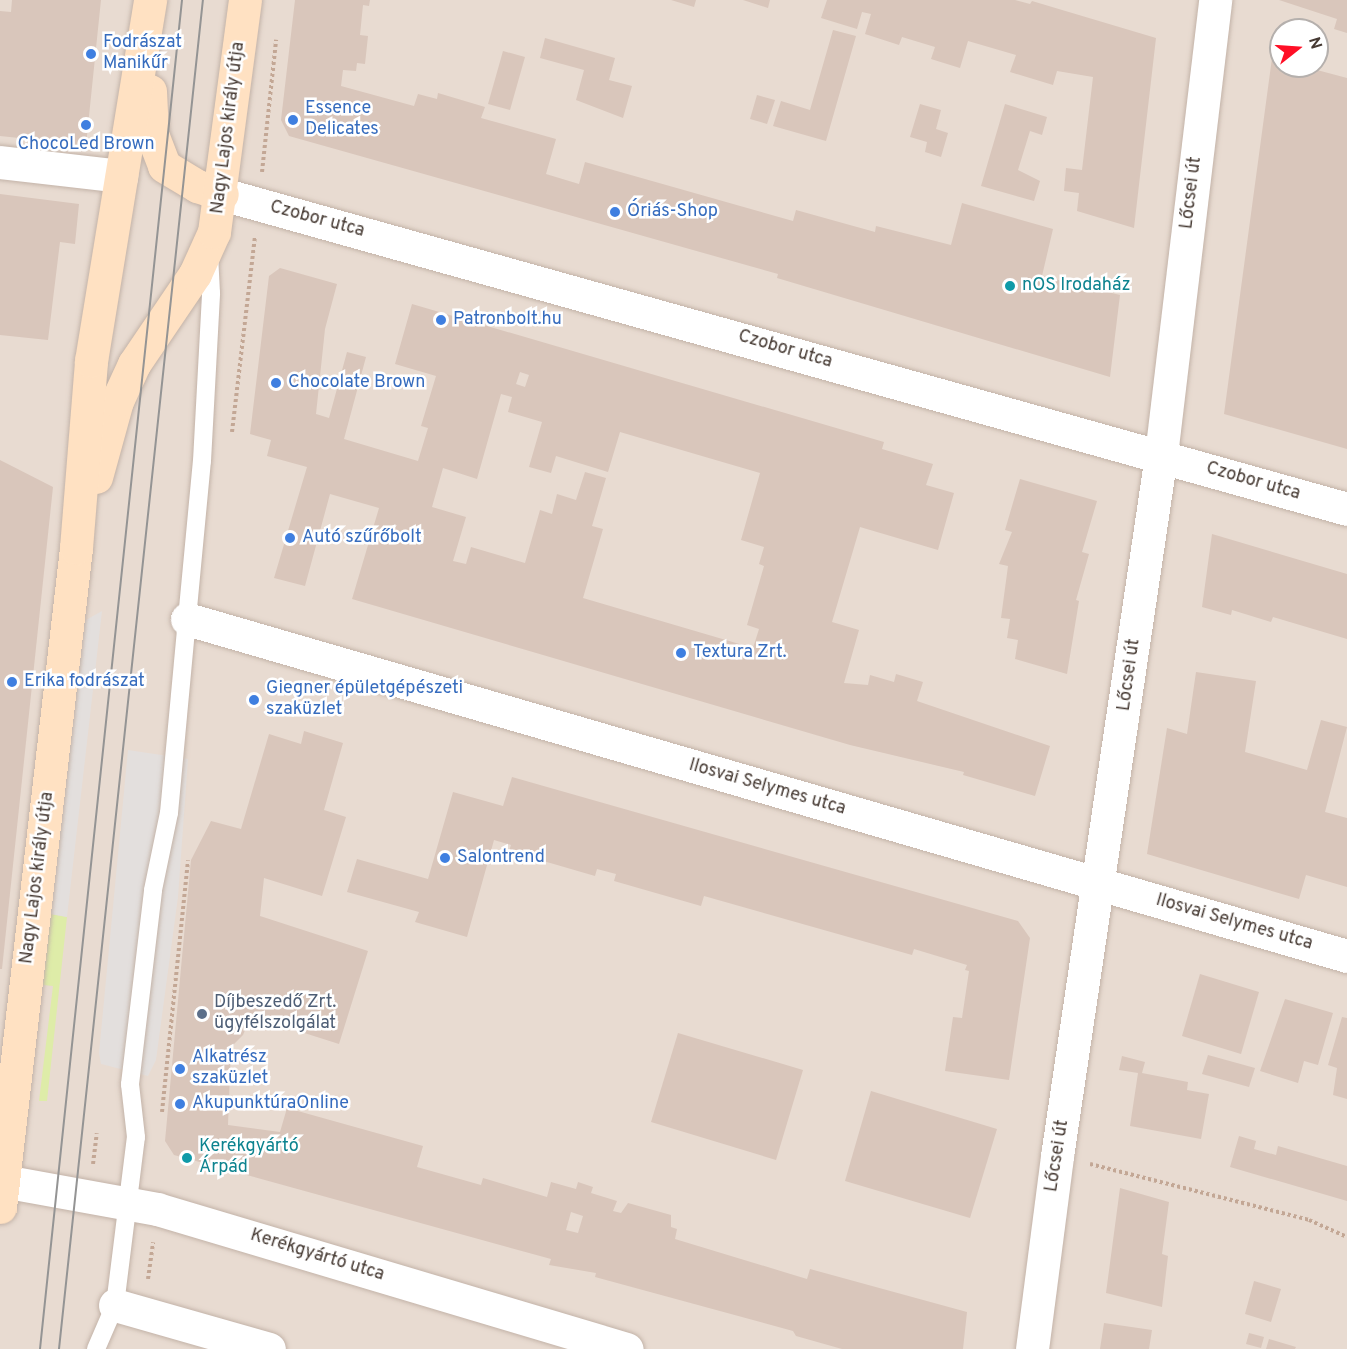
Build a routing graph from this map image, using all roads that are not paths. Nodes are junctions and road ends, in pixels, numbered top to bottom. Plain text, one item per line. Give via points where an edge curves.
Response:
1 (150, 0) edge
2 (245, 0) edge
3 (1215, 0) edge
4 (147, 38) junction
5 (0, 162) edge
6 (121, 176) junction
7 (222, 194) junction
8 (208, 248) junction
9 (1161, 455) junction
10 (1347, 509) edge
11 (76, 548) junction
12 (187, 619) junction
13 (1100, 885) junction
14 (1347, 956) edge
15 (2, 1194) edge
16 (143, 1206) junction
17 (129, 1309) junction
18 (96, 1349) edge
19 (269, 1349) edge
20 (627, 1349) edge
21 (1032, 1349) edge

1 - 4 main road, Nagy Lajos király útja
2 - 7 main road, Nagy Lajos király útja
3 - 9 street, Lőcsei út
4 - 6 main road, Nagy Lajos király útja
4 - 7 main road via 152,134 164,166 197,186
5 - 6 street
6 - 11 main road, Nagy Lajos király útja via 91,362
7 - 8 main road, Nagy Lajos király útja
7 - 9 street, Czobor utca
8 - 11 main road, Nagy Lajos király útja via 125,382
8 - 12 lane via 211,293 202,461
9 - 10 street, Czobor utca
9 - 13 street, Lőcsei út
11 - 15 main road, Nagy Lajos király útja
12 - 13 street, Ilosvai Selymes utca
12 - 16 lane via 169,813 153,890 130,1084
13 - 14 street, Ilosvai Selymes utca
13 - 21 street, Lőcsei út via 1057,1156
15 - 16 street, Kerékgyártó utca
16 - 17 lane
16 - 20 street, Kerékgyártó utca
17 - 18 lane
17 - 19 street

